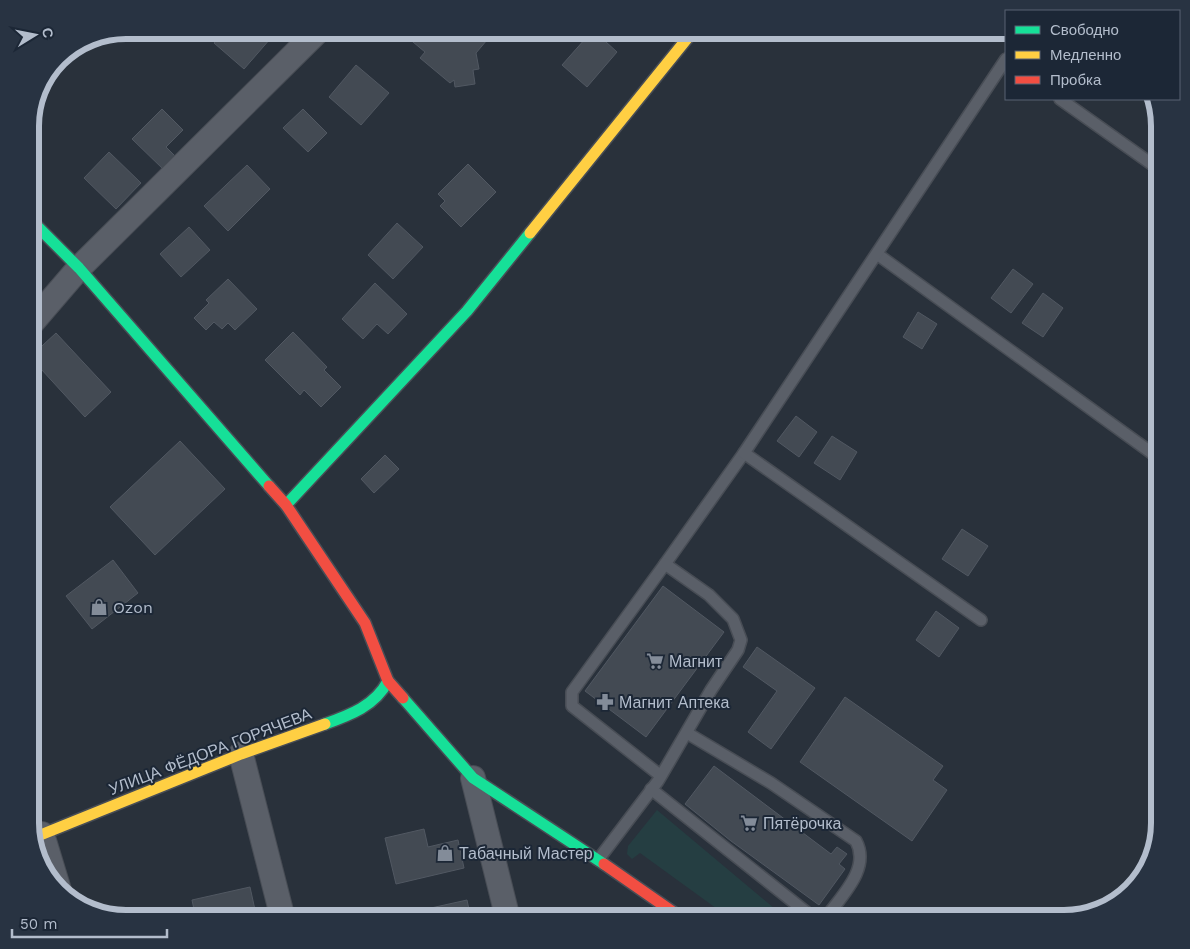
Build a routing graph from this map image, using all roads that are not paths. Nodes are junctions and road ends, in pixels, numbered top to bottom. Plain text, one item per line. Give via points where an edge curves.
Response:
1 (310, 39) edge
2 (687, 39) edge
3 (1005, 62) edge
4 (1061, 100) edge
5 (1151, 164) edge
6 (39, 228) edge
7 (877, 254) junction
8 (79, 268) junction
9 (39, 315) edge
10 (1151, 452) edge
11 (744, 453) junction
12 (286, 505) junction
13 (665, 564) junction
14 (981, 620) dead end
15 (388, 681) junction
16 (687, 733) junction
17 (241, 754) junction
18 (661, 776) junction
19 (472, 778) junction
20 (651, 789) junction
21 (40, 835) edge
22 (598, 860) junction
23 (281, 910) edge
24 (506, 910) edge
25 (670, 910) edge
26 (804, 910) edge
27 (832, 910) edge

1 - 8 street
2 - 12 street via 467,311
3 - 7 lane
4 - 5 lane
6 - 8 street
7 - 10 lane
7 - 11 lane
8 - 9 street
8 - 12 street
11 - 13 lane
11 - 14 lane
12 - 15 street via 365,623
13 - 16 lane via 709,595 733,619 741,640
13 - 18 lane via 572,692 572,706
15 - 17 street, УЛИЦА ФЁДОРА ГОРЯЧЕВА via 374,700 352,714
15 - 19 street
16 - 18 lane
16 - 27 lane via 771,783 856,841 861,850 859,869
17 - 21 street, УЛИЦА ФЁДОРА ГОРЯЧЕВА
17 - 23 street
18 - 20 lane
19 - 22 street
19 - 24 street
20 - 22 lane
20 - 26 lane
22 - 25 street

